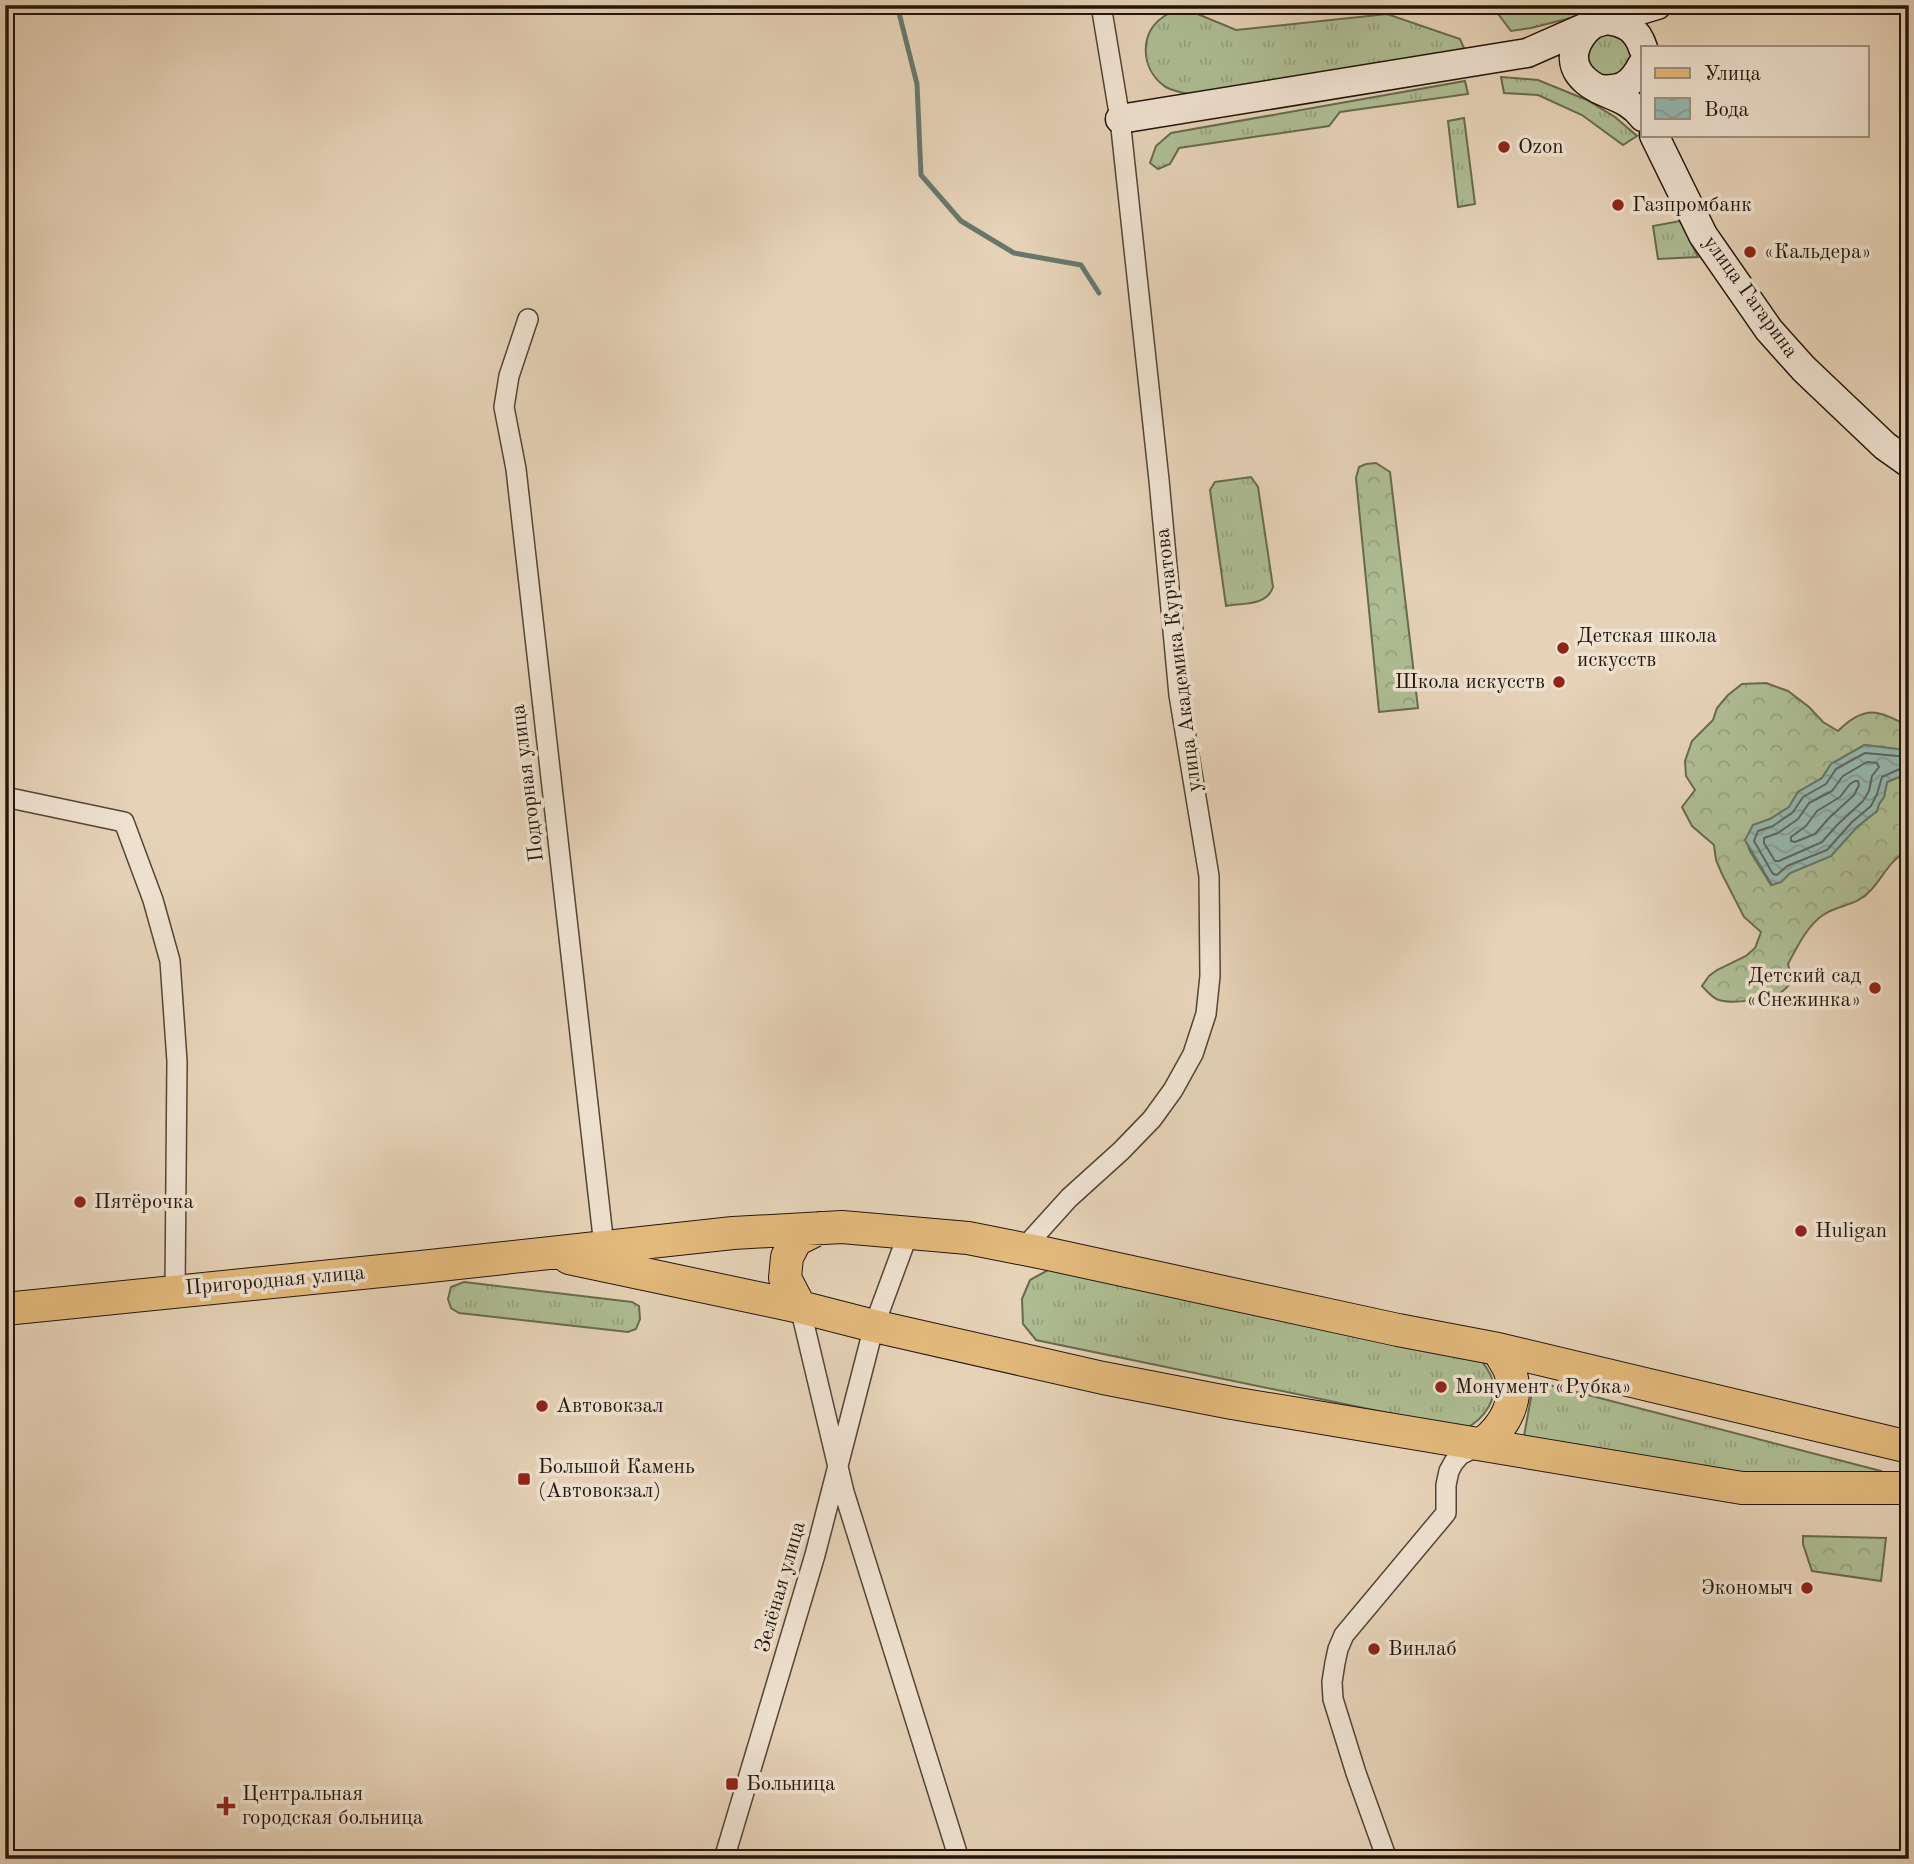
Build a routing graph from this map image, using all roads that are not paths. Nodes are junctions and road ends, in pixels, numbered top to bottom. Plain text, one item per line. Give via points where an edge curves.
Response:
1 (1101, 5) edge
2 (1657, 5) edge
3 (1672, 5) edge
4 (1599, 22) junction
5 (1644, 46) edge
6 (1646, 46) edge
7 (1527, 53) junction
8 (1641, 68) edge
9 (1641, 78) edge
10 (1592, 85) junction
11 (1641, 100) edge
12 (1641, 114) edge
13 (1120, 119) junction
14 (1654, 136) edge
15 (528, 319) dead end
16 (1909, 463) edge
17 (5, 797) edge
18 (820, 1228) junction
19 (908, 1234) junction
20 (604, 1246) junction
21 (1023, 1249) junction
22 (544, 1253) junction
23 (175, 1291) junction
24 (800, 1307) junction
25 (5, 1309) edge
26 (874, 1326) junction
27 (1498, 1349) junction
28 (1482, 1444) junction
29 (1909, 1447) edge
30 (837, 1468) junction
31 (1909, 1488) edge
32 (724, 1859) edge
33 (959, 1859) edge
34 (1387, 1859) edge

1 - 13 street, улица Академика Курчатова
2 - 4 street
3 - 6 street
4 - 5 street via 1620,22 1632,28
4 - 7 street
4 - 10 street via 1575,44 1578,71
7 - 10 street
7 - 13 street
8 - 10 street via 1625,86 1612,90
9 - 11 street
10 - 12 street via 1618,96
13 - 21 street, улица Академика Курчатова via 1179,695 1209,876 1210,976 1203,1024 1173,1090 1136,1135
14 - 16 street, улица Гагарина via 1703,235 1769,330 1885,446
15 - 20 street, Подгорная улица via 504,407 516,470
17 - 23 street via 124,822 153,900 170,961 177,1061
18 - 19 main road, Пригородная улица
18 - 20 main road, Пригородная улица
18 - 24 main road via 796,1240 787,1257 785,1278
19 - 21 main road, Пригородная улица via 968,1238
19 - 26 street, Зелёная улица
20 - 22 main road, Пригородная улица
21 - 27 main road, Пригородная улица
22 - 23 main road, Пригородная улица
22 - 24 main road
23 - 25 main road, Пригородная улица
24 - 26 main road
24 - 30 street
26 - 28 main road via 1103,1378
26 - 30 street, Зелёная улица
27 - 28 main road via 1510,1371 1513,1396 1499,1430
27 - 29 main road, Пригородная улица
28 - 31 main road via 1742,1488
28 - 34 street via 1454,1462 1446,1485 1446,1513 1344,1635 1338,1649 1333,1699
30 - 32 street, Зелёная улица
30 - 33 street

